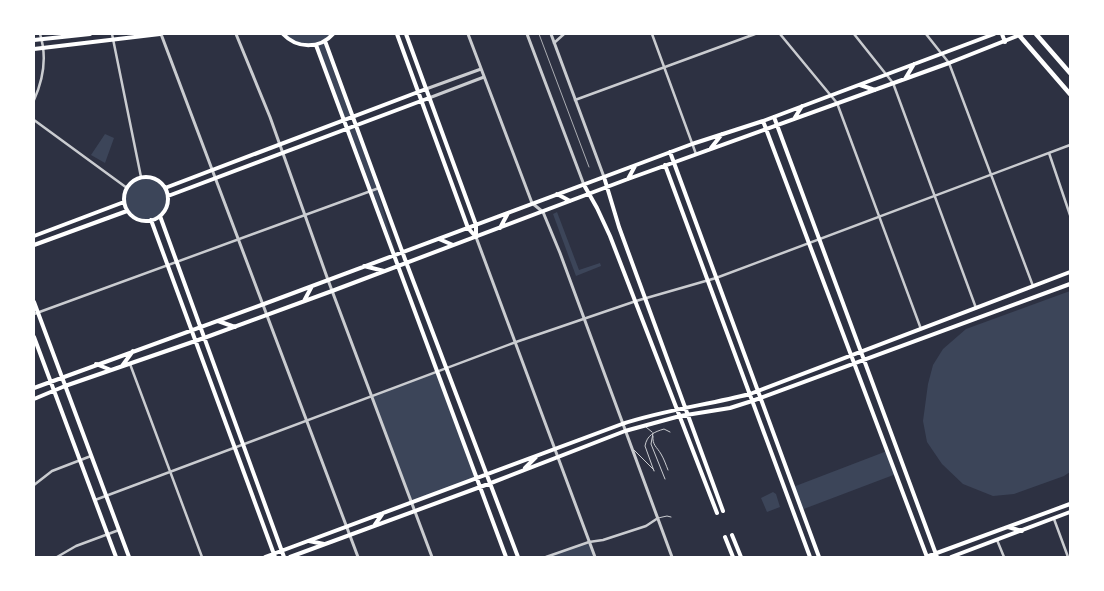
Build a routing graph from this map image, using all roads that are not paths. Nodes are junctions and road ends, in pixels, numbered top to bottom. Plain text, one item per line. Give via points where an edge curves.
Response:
1 (40, 34) edge
2 (90, 34) edge
3 (112, 34) edge
4 (160, 34) edge
5 (236, 34) edge
6 (283, 34) edge
7 (334, 34) edge
8 (397, 34) edge
9 (406, 34) edge
10 (468, 34) edge
11 (527, 34) edge
12 (551, 34) edge
13 (564, 34) edge
14 (652, 34) edge
15 (755, 34) edge
16 (780, 34) edge
17 (854, 34) edge
18 (926, 34) edge
19 (994, 34) edge
20 (1002, 34) edge
21 (1020, 34) edge
22 (1036, 34) edge
23 (42, 39) junction
24 (34, 40) edge
25 (113, 40) junction
26 (325, 41) junction
27 (1005, 42) junction
28 (554, 43) junction
29 (316, 45) junction
30 (410, 45) junction
31 (44, 48) junction
32 (402, 48) junction
33 (34, 49) edge
34 (942, 54) junction
35 (949, 63) junction
36 (914, 64) junction
37 (664, 66) junction
38 (481, 69) junction
39 (1070, 73) edge
40 (887, 74) junction
41 (484, 77) junction
42 (905, 79) junction
43 (893, 83) junction
44 (859, 85) junction
45 (426, 90) junction
46 (875, 90) junction
47 (418, 92) junction
48 (1070, 94) edge
49 (831, 95) junction
50 (429, 98) junction
51 (34, 100) edge
52 (575, 100) junction
53 (422, 101) junction
54 (837, 103) junction
55 (802, 106) junction
56 (353, 117) junction
57 (774, 117) junction
58 (34, 120) edge
59 (794, 120) junction
60 (344, 121) junction
61 (763, 121) junction
62 (356, 125) junction
63 (778, 126) junction
64 (347, 129) junction
65 (767, 129) junction
66 (722, 134) junction
67 (692, 144) junction
68 (279, 145) junction
69 (1070, 145) edge
70 (711, 148) junction
71 (670, 152) junction
72 (282, 153) junction
73 (1048, 153) junction
74 (696, 154) junction
75 (673, 162) junction
76 (665, 165) junction
77 (635, 166) junction
78 (213, 170) junction
79 (991, 175) junction
80 (141, 177) junction
81 (604, 177) junction
82 (216, 178) junction
83 (628, 179) junction
84 (584, 185) junction
85 (606, 187) junction
86 (127, 188) junction
87 (165, 188) junction
88 (379, 188) junction
89 (370, 191) junction
90 (557, 194) junction
91 (590, 194) junction
92 (168, 196) junction
93 (935, 196) junction
94 (570, 201) junction
95 (124, 202) junction
96 (532, 203) junction
97 (128, 211) junction
98 (543, 212) junction
99 (508, 213) junction
100 (304, 215) junction
101 (1070, 215) edge
102 (160, 216) junction
103 (879, 217) junction
104 (151, 220) junction
105 (476, 225) junction
106 (468, 228) junction
107 (500, 228) junction
108 (34, 236) edge
109 (476, 237) junction
110 (439, 238) junction
111 (239, 239) junction
112 (820, 239) junction
113 (809, 243) junction
114 (453, 245) junction
115 (34, 246) edge
116 (402, 252) junction
117 (394, 255) junction
118 (176, 262) junction
119 (406, 262) junction
120 (168, 265) junction
121 (364, 266) junction
122 (398, 266) junction
123 (384, 271) junction
124 (1070, 272) edge
125 (716, 278) junction
126 (328, 280) junction
127 (708, 281) junction
128 (1070, 284) edge
129 (312, 286) junction
130 (1032, 286) junction
131 (332, 291) junction
132 (644, 298) junction
133 (304, 301) junction
134 (636, 301) junction
135 (34, 302) edge
136 (264, 304) junction
137 (976, 308) junction
138 (36, 313) edge
139 (267, 315) junction
140 (585, 318) junction
141 (217, 321) junction
142 (200, 327) junction
143 (235, 327) junction
144 (921, 329) junction
145 (192, 330) junction
146 (34, 337) edge
147 (204, 338) junction
148 (196, 341) junction
149 (516, 342) junction
150 (133, 351) junction
151 (861, 351) junction
152 (851, 355) junction
153 (864, 360) junction
154 (854, 363) junction
155 (96, 364) junction
156 (130, 364) junction
157 (122, 366) junction
158 (447, 368) junction
159 (110, 370) junction
160 (437, 372) junction
161 (62, 377) junction
162 (50, 381) junction
163 (65, 386) junction
164 (34, 388) edge
165 (54, 390) junction
166 (758, 391) junction
167 (750, 394) junction
168 (372, 396) junction
169 (34, 399) edge
170 (761, 399) junction
171 (752, 402) junction
172 (712, 404) junction
173 (684, 407) junction
174 (677, 408) junction
175 (730, 408) junction
176 (661, 413) junction
177 (687, 415) junction
178 (680, 416) junction
179 (307, 421) junction
180 (652, 423) junction
181 (622, 424) junction
182 (643, 425) junction
183 (625, 430) junction
184 (653, 432) junction
185 (670, 432) dead end
186 (582, 439) junction
187 (600, 440) junction
188 (243, 444) junction
189 (630, 446) junction
190 (234, 448) junction
191 (556, 448) junction
192 (91, 456) junction
193 (536, 456) junction
194 (559, 457) junction
195 (80, 460) junction
196 (524, 470) junction
197 (668, 470) dead end
198 (170, 472) junction
199 (488, 475) junction
200 (477, 479) junction
201 (665, 479) dead end
202 (491, 483) junction
203 (34, 484) edge
204 (480, 487) junction
205 (438, 493) junction
206 (106, 496) junction
207 (455, 496) junction
208 (95, 500) junction
209 (411, 503) junction
210 (1069, 504) edge
211 (414, 511) junction
212 (723, 511) dead end
213 (1070, 512) edge
214 (383, 513) junction
215 (716, 514) dead end
216 (1064, 514) junction
217 (672, 517) dead end
218 (658, 518) junction
219 (1054, 519) junction
220 (347, 526) junction
221 (374, 526) junction
222 (1008, 528) junction
223 (119, 530) junction
224 (1022, 531) junction
225 (108, 534) junction
226 (350, 535) junction
227 (732, 535) dead end
228 (725, 537) dead end
229 (309, 540) junction
230 (976, 540) junction
231 (997, 540) junction
232 (589, 542) junction
233 (325, 544) junction
234 (282, 551) junction
235 (970, 551) junction
236 (275, 556) edge
237 (936, 556) edge
238 (57, 557) edge
239 (116, 557) edge
240 (129, 557) edge
241 (202, 557) edge
242 (265, 557) edge
243 (284, 557) edge
244 (290, 557) edge
245 (358, 557) edge
246 (432, 557) edge
247 (506, 557) edge
248 (518, 557) edge
249 (546, 557) edge
250 (595, 557) edge
251 (672, 557) edge
252 (733, 557) edge
253 (741, 557) edge
254 (810, 557) edge
255 (819, 557) edge
256 (926, 557) edge
257 (951, 557) edge
258 (1004, 557) edge
259 (1068, 557) edge

1 - 23 street
2 - 23 main road
3 - 25 street
4 - 25 main road
4 - 78 street
5 - 68 street
6 - 29 main road via 299,44
7 - 26 main road
8 - 32 main road
9 - 30 main road
10 - 38 street
11 - 84 street
12 - 28 street
13 - 28 street
14 - 37 street
15 - 37 street
16 - 49 street
17 - 40 street
18 - 34 street
19 - 34 main road
20 - 27 main road
21 - 27 main road
21 - 48 main road
22 - 39 main road
23 - 24 main road
23 - 31 street
25 - 31 main road
25 - 80 street
26 - 29 main road
26 - 56 main road
27 - 35 main road
28 - 52 street
29 - 60 main road
30 - 32 main road
30 - 45 main road
31 - 33 main road
31 - 51 street via 43,70
32 - 47 main road
34 - 35 street
34 - 36 main road
35 - 42 main road
35 - 79 street
36 - 40 main road
36 - 42 main road
37 - 52 street
37 - 67 street
38 - 41 street
38 - 45 street
40 - 43 street
40 - 44 main road
41 - 50 street
41 - 96 street
42 - 43 main road
43 - 46 main road
43 - 93 street
44 - 46 main road
44 - 49 main road
45 - 47 main road
45 - 50 main road
46 - 54 main road
47 - 53 main road
47 - 56 main road
49 - 54 street
49 - 55 main road
50 - 53 main road
50 - 105 main road
52 - 81 street
53 - 62 main road
53 - 106 main road
54 - 59 main road
54 - 103 street
55 - 57 main road
55 - 59 main road
56 - 60 main road
56 - 62 main road
57 - 61 main road
57 - 63 main road
58 - 86 street
59 - 63 main road
60 - 64 main road
60 - 68 main road
61 - 65 main road
61 - 66 main road
62 - 64 main road
62 - 88 main road
63 - 65 main road
63 - 112 main road
64 - 72 main road
64 - 89 main road
65 - 70 main road
65 - 113 main road
66 - 67 main road
66 - 70 main road
67 - 71 main road
67 - 74 street
68 - 72 street
68 - 78 main road
69 - 73 street
70 - 74 main road
71 - 75 main road
71 - 77 main road
72 - 82 main road
72 - 100 street
73 - 79 street
73 - 101 street
74 - 75 main road
75 - 76 main road
75 - 125 main road
76 - 83 main road
76 - 127 main road
77 - 81 main road
77 - 83 main road
78 - 82 street
78 - 87 main road
79 - 93 street
79 - 130 street
80 - 86 main road
80 - 87 main road via 155,179
81 - 84 main road
81 - 85 main road
82 - 92 main road
82 - 111 street
83 - 85 main road
84 - 90 main road
84 - 91 main road
85 - 91 main road
85 - 132 main road
86 - 95 main road
87 - 92 main road
88 - 89 street
88 - 116 main road
89 - 100 street
89 - 117 main road
90 - 94 main road
90 - 96 main road
91 - 94 main road
91 - 134 main road
92 - 102 main road
93 - 103 street
93 - 137 street
94 - 98 main road
95 - 97 main road
95 - 108 main road
96 - 98 street
96 - 99 main road
97 - 104 main road via 140,220
97 - 115 main road
98 - 107 main road
98 - 140 street
99 - 105 main road
99 - 107 main road
100 - 111 street
100 - 126 street
102 - 104 main road
102 - 118 main road
103 - 112 street
103 - 144 street
104 - 120 main road
105 - 106 main road
105 - 109 main road
106 - 109 main road
106 - 110 main road
107 - 109 main road
109 - 114 main road
109 - 149 street
110 - 114 main road
110 - 116 main road
111 - 118 street
111 - 136 street
112 - 113 street
112 - 151 main road
113 - 125 street
113 - 152 main road
114 - 119 main road
116 - 117 main road
116 - 119 main road
117 - 121 main road
117 - 122 main road
118 - 120 street
118 - 142 main road
119 - 122 main road
119 - 158 main road
120 - 138 street
120 - 145 main road
121 - 123 main road
121 - 126 main road
122 - 123 main road
122 - 160 main road
123 - 131 main road
124 - 130 main road
125 - 127 street
125 - 166 main road
126 - 129 main road
126 - 131 street
127 - 132 street
127 - 167 main road
128 - 153 main road
129 - 133 main road
129 - 136 main road
130 - 137 main road
131 - 133 main road
131 - 168 street
132 - 134 street
132 - 173 main road
133 - 139 main road
134 - 140 street
134 - 174 main road
135 - 138 main road
136 - 139 street
136 - 141 main road
137 - 144 main road
138 - 161 main road
139 - 143 main road
139 - 179 street
140 - 149 street
140 - 181 street
141 - 142 main road
141 - 143 main road
142 - 145 main road
142 - 147 main road
143 - 147 main road
144 - 151 main road
145 - 148 main road
145 - 150 main road
146 - 162 main road
147 - 148 main road
147 - 188 main road
148 - 156 main road
148 - 190 main road
149 - 158 street
149 - 191 street
150 - 155 main road
150 - 157 main road
151 - 152 main road
151 - 153 main road
152 - 154 main road
152 - 166 main road
153 - 154 main road
153 - 237 main road
154 - 170 main road
154 - 256 main road
155 - 159 main road
155 - 161 main road
156 - 157 main road
156 - 198 street
157 - 159 main road
158 - 160 street
158 - 199 main road
159 - 163 main road
160 - 168 street
160 - 200 main road
161 - 162 main road
161 - 163 main road
162 - 164 main road
162 - 165 main road
163 - 165 main road
163 - 192 main road
165 - 169 main road
165 - 195 main road
166 - 167 main road
166 - 170 main road
167 - 171 main road
167 - 172 main road
168 - 179 street
168 - 209 street
170 - 171 main road
170 - 255 main road
171 - 175 main road
171 - 254 main road
172 - 173 main road
172 - 175 main road
173 - 174 main road
173 - 177 main road
174 - 176 main road
174 - 178 main road
175 - 177 main road
176 - 180 main road
176 - 181 main road
177 - 178 main road
177 - 212 main road
178 - 180 main road
178 - 215 main road
179 - 188 street
179 - 220 street
180 - 182 main road
181 - 183 street
181 - 186 main road
182 - 183 main road
182 - 184 lane
183 - 187 main road
183 - 189 street
184 - 185 lane via 664,429
184 - 189 lane via 645,446 654,471
184 - 197 lane via 652,441
184 - 201 lane via 650,444
186 - 187 main road
186 - 191 main road
187 - 194 main road
188 - 190 street
188 - 234 main road
189 - 218 street
190 - 198 street
190 - 236 main road
191 - 193 main road
191 - 194 street
192 - 195 street
192 - 206 main road
193 - 196 main road
193 - 199 main road
194 - 196 main road
194 - 232 street
195 - 203 street via 52,471
195 - 208 main road
196 - 202 main road
198 - 206 street
198 - 241 street
199 - 200 main road
199 - 202 main road
200 - 204 main road
200 - 205 main road
202 - 204 main road
202 - 248 main road
204 - 207 main road
204 - 247 main road
205 - 207 main road
205 - 209 main road
206 - 208 street
206 - 223 main road
207 - 211 main road
208 - 225 main road
209 - 211 street
209 - 214 main road
210 - 216 main road
210 - 222 main road
211 - 221 main road
211 - 246 street
213 - 216 main road
214 - 220 main road
214 - 221 main road
216 - 219 main road
217 - 218 lane
218 - 232 street via 646,526
218 - 251 street
219 - 224 main road
219 - 259 street
220 - 226 street
220 - 229 main road
221 - 226 main road
222 - 224 main road
222 - 230 main road
223 - 225 street
223 - 240 main road
224 - 231 main road
225 - 238 street
225 - 239 main road
226 - 233 main road
226 - 245 street
227 - 253 main road
228 - 252 main road
229 - 233 main road
229 - 234 main road
230 - 235 main road
230 - 237 main road
231 - 235 main road
231 - 258 street
232 - 249 street
232 - 250 street
233 - 244 main road
234 - 236 main road
234 - 243 main road
235 - 257 main road
236 - 242 main road
237 - 256 main road

